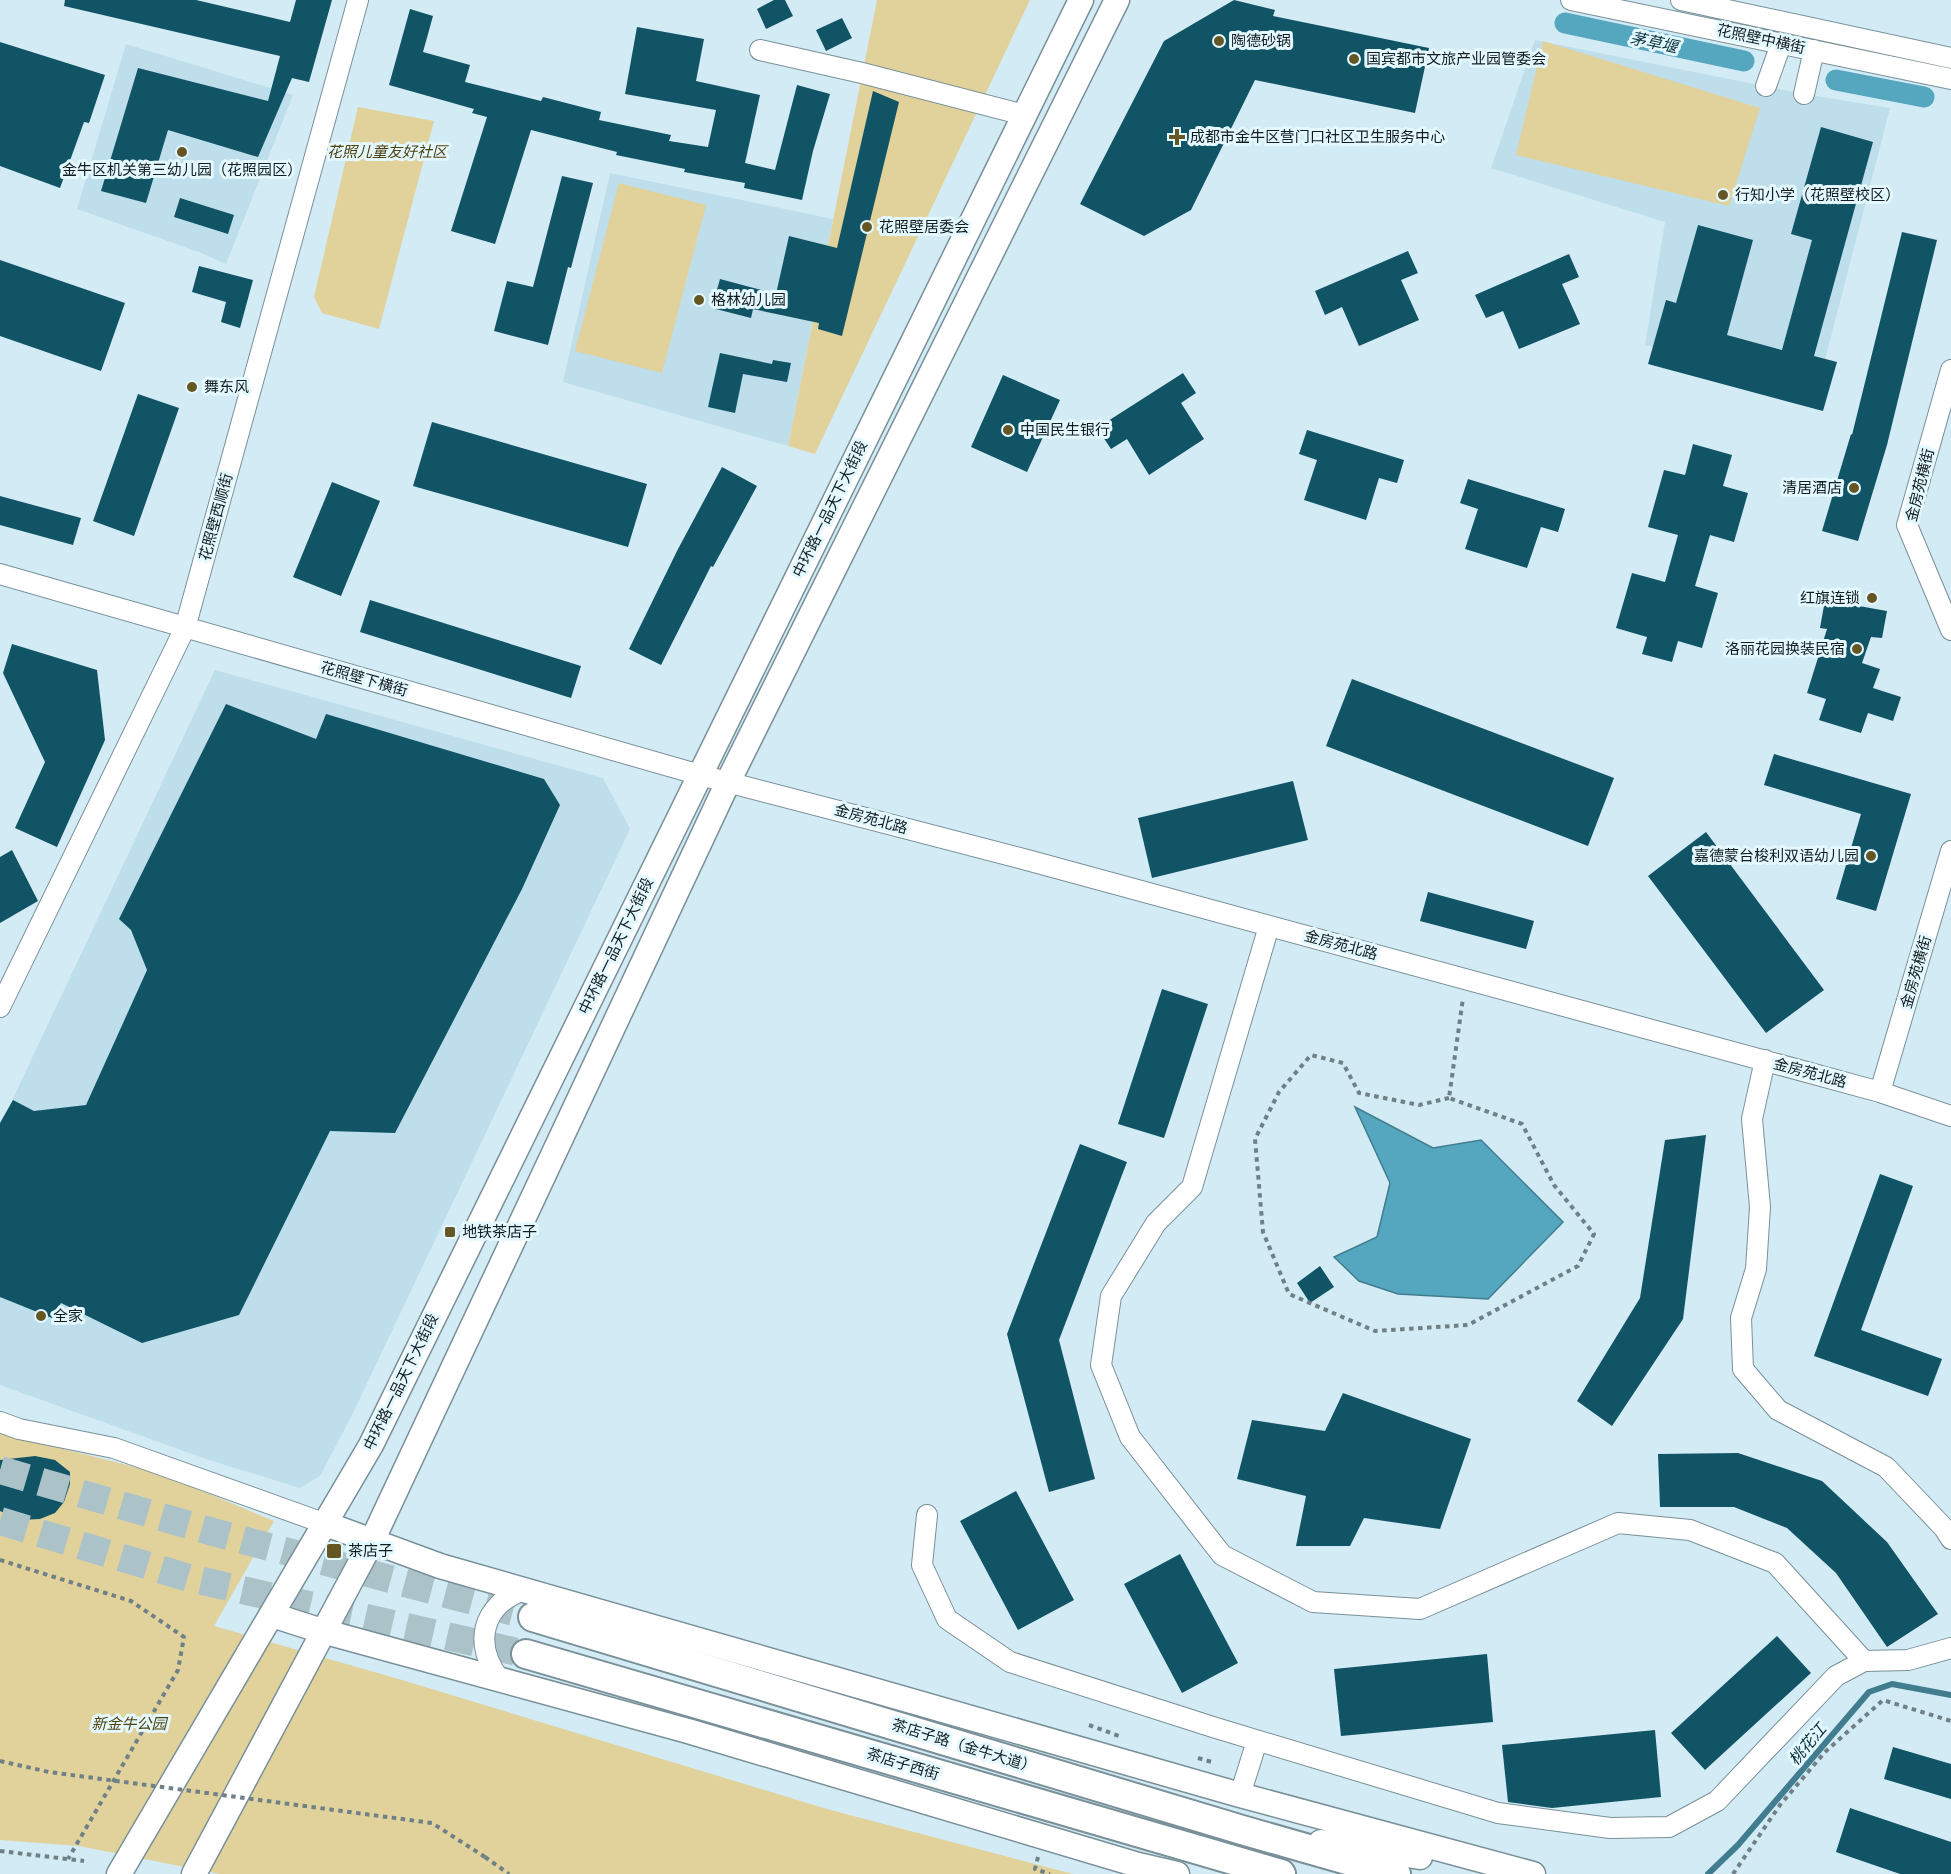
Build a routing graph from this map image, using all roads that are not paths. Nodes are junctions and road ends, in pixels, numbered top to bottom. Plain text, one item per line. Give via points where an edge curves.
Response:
1 (358, 0) edge
2 (1081, 0) edge
3 (1117, 0) edge
4 (1571, 0) edge
5 (1681, 0) edge
6 (1781, 44) junction
7 (760, 50) dead end
8 (1814, 50) junction
9 (1951, 58) edge
10 (1951, 79) edge
11 (1766, 86) dead end
12 (1804, 94) dead end
13 (1024, 115) junction
14 (1951, 370) edge
15 (0, 574) edge
16 (185, 628) junction
17 (1951, 630) edge
18 (700, 775) junction
19 (728, 782) junction
20 (1951, 851) edge
21 (1269, 926) junction
22 (0, 1007) edge
23 (1765, 1060) junction
24 (1880, 1092) junction
25 (1951, 1116) edge
26 (0, 1422) edge
27 (927, 1515) dead end
28 (326, 1524) junction
29 (1951, 1539) edge
30 (372, 1541) junction
31 (524, 1590) junction
32 (272, 1615) junction
33 (533, 1617) tunnel mouth
34 (322, 1631) junction
35 (1951, 1648) edge
36 (526, 1654) tunnel mouth
37 (1864, 1661) junction
38 (500, 1680) junction
39 (1257, 1741) junction
40 (1240, 1795) junction
41 (1242, 1830) junction
42 (119, 1874) edge
43 (194, 1874) edge
44 (1177, 1874) edge
45 (1281, 1874) edge
46 (1396, 1874) edge
47 (1531, 1874) edge

1 - 16 street, 花照壁西顺街
2 - 13 main road, 中环路一品天下大街段
3 - 19 main road, 中环路一品天下大街段
4 - 6 street, 花照壁中横街
5 - 9 street, 花照壁中横街
6 - 8 street, 花照壁中横街
6 - 11 street
7 - 13 street
8 - 10 street, 花照壁中横街
8 - 12 street
13 - 18 main road, 中环路一品天下大街段
14 - 17 street, 金房苑横街 via 1907,525
15 - 16 street, 花照壁下横街
16 - 18 street, 花照壁下横街
16 - 22 street, 花照壁西顺街
18 - 19 street, 花照壁下横街
18 - 28 main road, 中环路一品天下大街段 via 370,1445
19 - 21 street, 金房苑北路
19 - 30 main road, 中环路一品天下大街段
20 - 24 street, 金房苑横街
21 - 23 street, 金房苑北路
21 - 37 street via 1192,1187 1156,1223 1111,1296 1101,1365 1130,1437 1222,1555 1313,1602 1420,1609 1618,1523 1690,1530 1775,1563
23 - 24 street, 金房苑北路
23 - 29 street via 1752,1119 1760,1207 1756,1269 1741,1318 1743,1369 1778,1410 1886,1467
24 - 25 street, 金房苑北路
26 - 28 street via 114,1448
27 - 39 street via 922,1565 947,1619 1010,1662
28 - 30 main road
28 - 32 main road, 中环路一品天下大街段
30 - 31 main road
30 - 34 main road, 中环路一品天下大街段
31 - 38 street via 500,1602 486,1624 485,1648
31 - 40 main road
32 - 34 main road
32 - 42 main road, 中环路一品天下大街段
33 - 41 highway, 茶店子路（金牛大道）
34 - 38 main road
34 - 43 main road, 中环路一品天下大街段
35 - 37 street via 1908,1660
36 - 45 highway, 茶店子西街
37 - 39 street via 1836,1676 1717,1801 1669,1827 1610,1828 1498,1814
38 - 44 main road
39 - 40 street
40 - 47 main road
41 - 46 highway, 茶店子路（金牛大道）
41 - 47 main road

